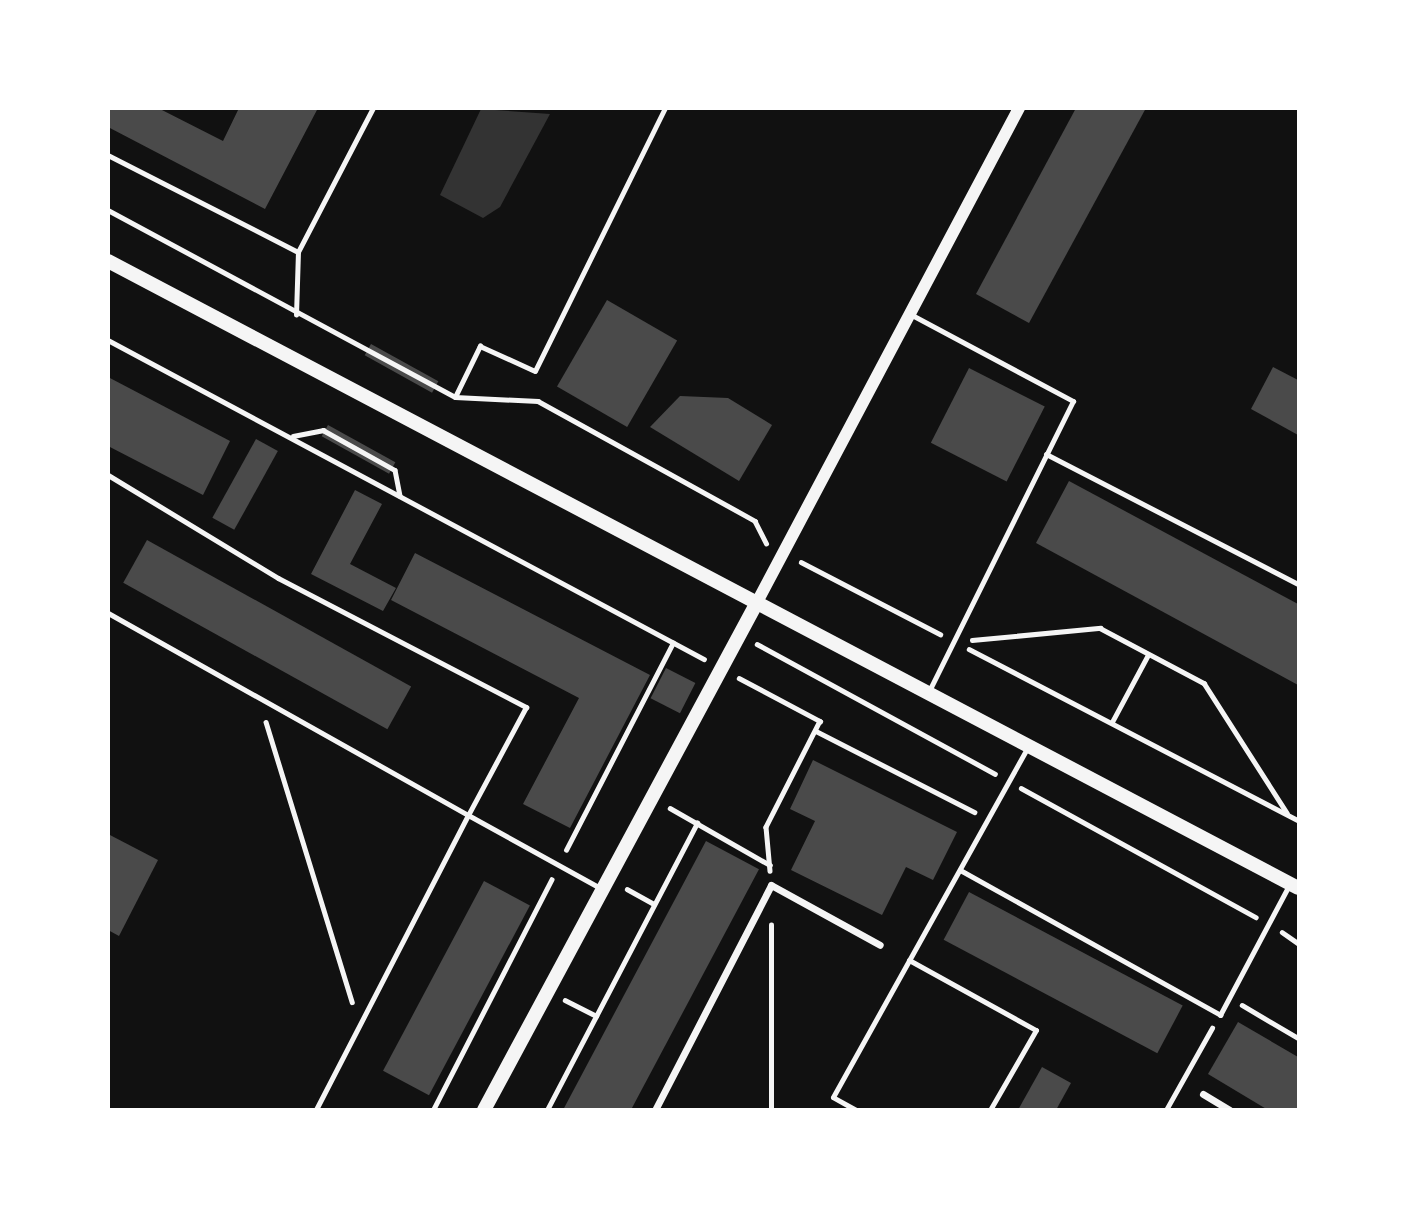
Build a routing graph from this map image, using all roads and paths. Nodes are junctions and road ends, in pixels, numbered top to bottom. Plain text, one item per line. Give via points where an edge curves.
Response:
1 (373, 108) edge
2 (665, 108) edge
3 (1019, 108) edge
4 (108, 155) edge
5 (108, 210) edge
6 (298, 252) junction
7 (108, 261) edge
8 (908, 313) junction
9 (296, 315) junction
10 (108, 340) edge
11 (455, 397) junction
12 (292, 436) junction
13 (1046, 454) junction
14 (108, 475) edge
15 (400, 496) junction
16 (783, 552) junction
17 (1298, 584) edge
18 (755, 606) junction
19 (108, 612) edge
20 (954, 641) junction
21 (1148, 654) junction
22 (720, 668) junction
23 (928, 694) junction
24 (259, 700) junction
25 (1112, 722) junction
26 (816, 731) junction
27 (1028, 746) junction
28 (650, 798) junction
29 (1287, 814) junction
30 (468, 815) junction
31 (988, 818) junction
32 (1298, 820) edge
33 (697, 823) junction
34 (770, 865) junction
35 (960, 870) junction
36 (605, 884) junction
37 (771, 885) junction
38 (1294, 886) edge
39 (654, 904) junction
40 (880, 945) dead end
41 (909, 960) junction
42 (548, 991) junction
43 (1229, 998) junction
44 (1220, 1015) junction
45 (596, 1016) junction
46 (359, 1026) junction
47 (1298, 1038) edge
48 (1203, 1094) dead end
49 (316, 1110) edge
50 (484, 1110) edge
51 (547, 1110) edge
52 (655, 1110) edge
53 (771, 1110) edge
54 (856, 1110) edge
55 (990, 1110) edge
56 (1166, 1110) edge
57 (1230, 1110) edge

1 - 6 path
2 - 11 path via 535,371 480,346
3 - 8 street
4 - 6 path
5 - 9 path
6 - 9 path
7 - 18 main road
8 - 13 lane via 1073,401
8 - 16 street
9 - 11 path
10 - 12 path
11 - 16 path via 538,401 755,521 760,539
12 - 15 path
12 - 15 path via 323,430 395,470
13 - 17 lane
13 - 20 lane
14 - 30 lane via 278,578 526,707
15 - 22 path
16 - 18 street
16 - 20 path
18 - 22 main road
18 - 23 main road
19 - 24 lane
20 - 21 path via 1100,628
20 - 23 lane
20 - 25 path
21 - 25 path
21 - 29 path via 1204,683
22 - 26 path via 820,721
22 - 28 main road
23 - 27 main road
24 - 30 lane
24 - 46 path
25 - 29 path
26 - 31 path
26 - 34 path via 766,827
27 - 31 lane
27 - 38 main road
28 - 33 path
28 - 36 main road
29 - 32 path
30 - 36 lane
30 - 46 lane
31 - 35 lane
33 - 34 path
33 - 39 path
34 - 37 path
35 - 41 lane
35 - 44 lane
36 - 39 path
36 - 42 main road
37 - 40 street
37 - 52 street
37 - 53 path
38 - 43 lane
39 - 45 path
41 - 54 lane via 833,1097
41 - 55 lane via 1036,1030
42 - 45 path
42 - 50 main road
43 - 44 lane
43 - 47 path
44 - 56 path
45 - 51 path
46 - 49 lane
48 - 57 street

